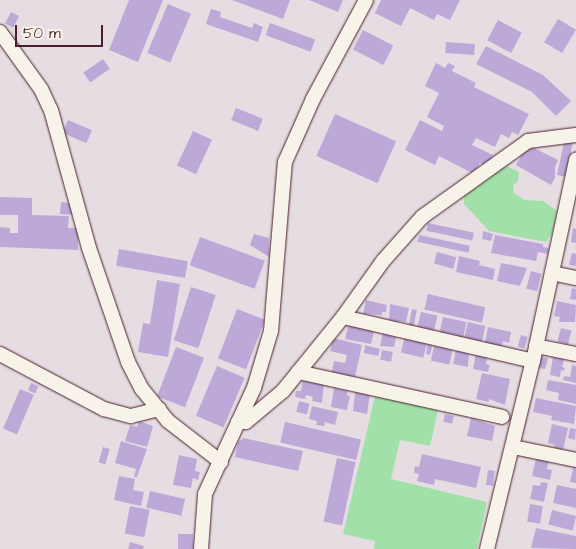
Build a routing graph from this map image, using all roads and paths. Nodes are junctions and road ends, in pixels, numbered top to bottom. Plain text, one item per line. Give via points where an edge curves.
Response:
1 (366, 0) edge
2 (0, 32) edge
3 (576, 134) edge
4 (576, 160) edge
5 (552, 274) junction
6 (576, 278) edge
7 (343, 317) junction
8 (536, 346) junction
9 (0, 354) edge
10 (576, 354) edge
11 (533, 362) junction
12 (298, 372) junction
13 (159, 409) junction
14 (502, 417) dead end
15 (238, 422) junction
16 (513, 446) junction
17 (576, 460) edge
18 (221, 462) junction
19 (201, 549) edge
20 (488, 549) edge

1 - 15 street via 285,162 271,331 254,388
2 - 13 street via 41,89 51,110 89,248 128,362 142,389
3 - 7 street via 528,141 422,217 383,261
4 - 5 street
5 - 6 street
5 - 8 street
7 - 11 street
7 - 12 street
8 - 10 street
8 - 11 street
9 - 13 street via 104,409 131,416
11 - 16 street
12 - 14 street
12 - 15 street via 283,390 246,422
13 - 18 street via 168,421
15 - 18 street
16 - 17 street
16 - 20 street
18 - 19 street via 205,494

